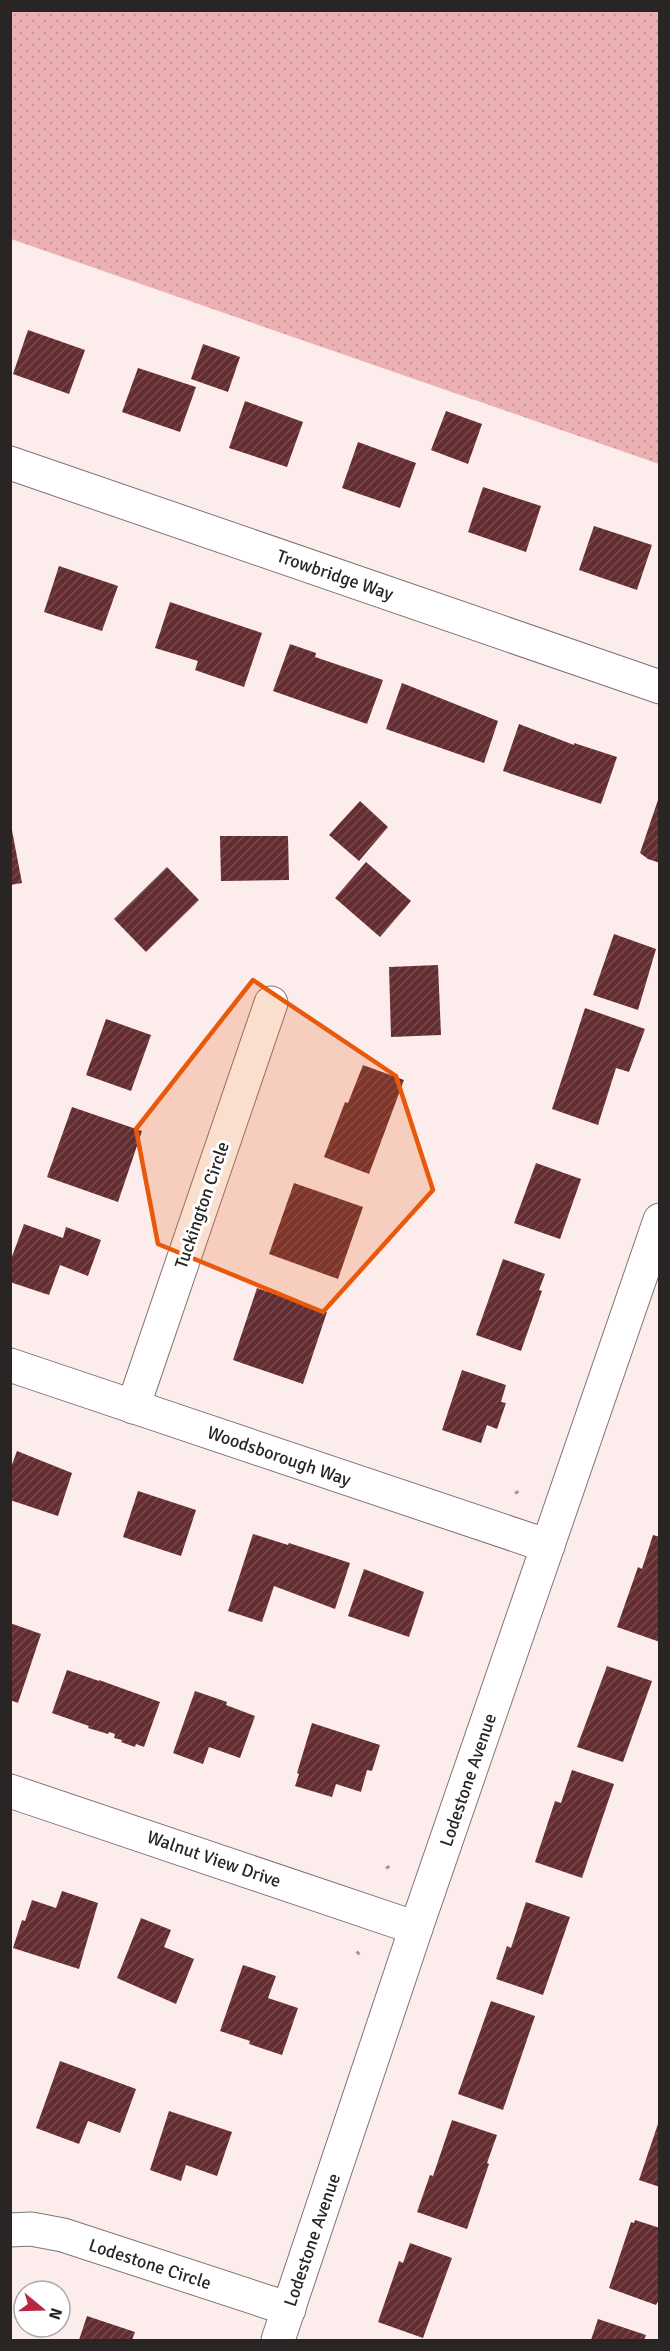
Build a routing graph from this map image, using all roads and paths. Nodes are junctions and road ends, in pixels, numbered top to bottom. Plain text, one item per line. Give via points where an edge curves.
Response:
1 (10, 463) edge
2 (660, 687) edge
3 (271, 1003) dead end
4 (660, 1220) edge
5 (10, 1365) edge
6 (133, 1407) junction
7 (548, 1546) junction
8 (10, 1791) edge
9 (416, 1928) junction
10 (10, 2230) edge
11 (288, 2309) junction
12 (278, 2340) edge

1 - 2 street, Trowbridge Way
3 - 6 street, Tuckington Circle
4 - 7 street, Lodestone Avenue
5 - 6 street, Woodsborough Way
6 - 7 street, Woodsborough Way
7 - 9 street, Lodestone Avenue
8 - 9 street, Walnut View Drive
9 - 11 street, Lodestone Avenue
10 - 11 street, Lodestone Circle via 63,2235
11 - 12 street, Lodestone Avenue

